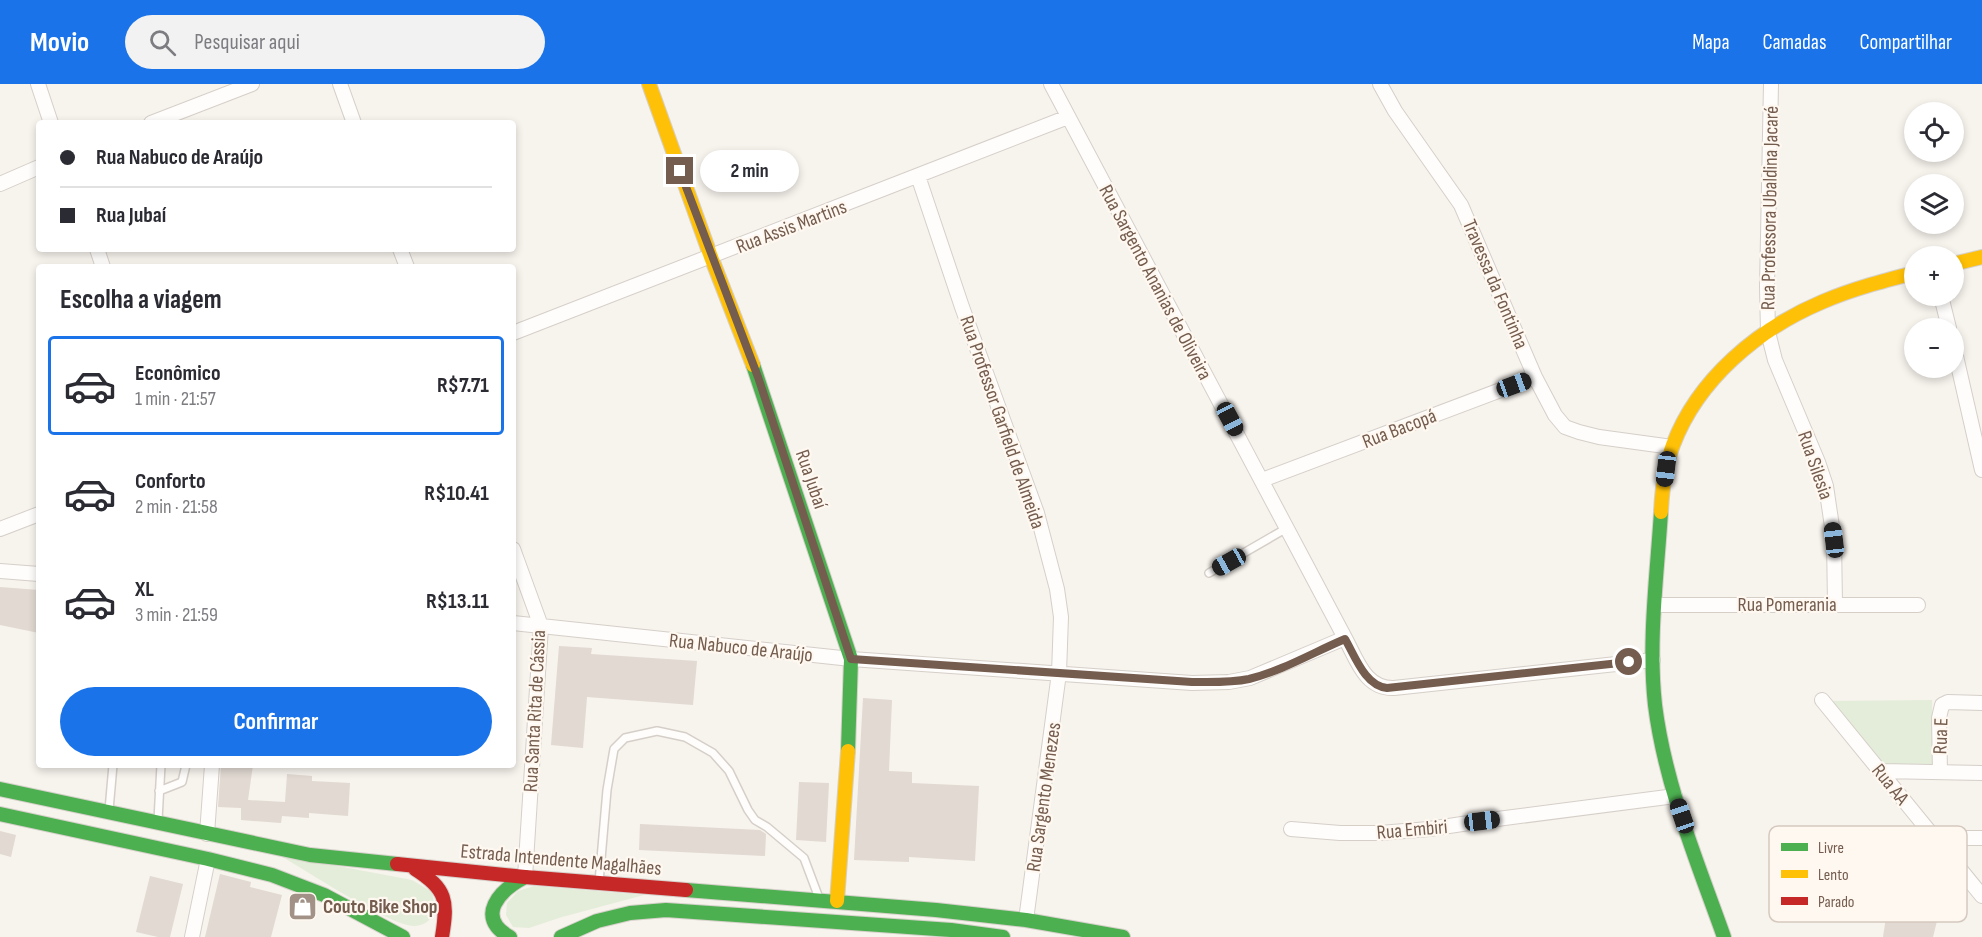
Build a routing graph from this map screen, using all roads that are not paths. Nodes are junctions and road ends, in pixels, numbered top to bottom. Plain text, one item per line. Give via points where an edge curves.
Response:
1 (38, 84) edge
2 (252, 84) edge
3 (340, 84) edge
4 (649, 84) edge
5 (1051, 84) edge
6 (1380, 84) edge
7 (1771, 84) edge
8 (1068, 117) junction
9 (50, 120) edge
10 (159, 120) edge
11 (353, 120) edge
12 (36, 168) edge
13 (918, 176) junction
14 (0, 184) edge
15 (711, 257) junction
16 (1982, 257) edge
17 (1964, 261) edge
18 (1904, 276) edge
19 (516, 332) edge
20 (1768, 332) junction
21 (1535, 377) junction
22 (1961, 378) edge
23 (1672, 447) junction
24 (1982, 470) edge
25 (1262, 480) junction
26 (36, 515) edge
27 (1287, 528) junction
28 (0, 529) edge
29 (516, 557) edge
30 (0, 571) edge
31 (1209, 573) dead end
32 (36, 574) edge
33 (1835, 604) junction
34 (1655, 605) junction
35 (1918, 605) dead end
36 (516, 623) edge
37 (541, 626) junction
38 (1345, 639) junction
39 (851, 659) junction
40 (1653, 660) junction
41 (1059, 673) junction
42 (1822, 700) dead end
43 (1982, 703) edge
44 (113, 768) edge
45 (161, 768) edge
46 (185, 768) edge
47 (212, 768) edge
48 (1881, 771) junction
49 (1940, 772) junction
50 (1982, 773) edge
51 (0, 789) edge
52 (159, 791) junction
53 (1675, 796) junction
54 (109, 812) junction
55 (0, 814) edge
56 (158, 823) junction
57 (1925, 826) edge
58 (1292, 829) dead end
59 (207, 834) junction
60 (208, 859) junction
61 (410, 866) junction
62 (525, 877) junction
63 (1967, 877) edge
64 (599, 882) junction
65 (1982, 896) edge
66 (820, 900) junction
67 (837, 901) junction
68 (1026, 920) junction
69 (192, 937) edge
70 (403, 937) edge
71 (442, 937) edge
72 (510, 937) edge
73 (561, 937) edge
74 (1003, 937) edge
75 (1124, 937) edge
76 (1724, 937) edge

1 - 9 street
2 - 10 street
3 - 11 street
4 - 15 main road, Rua Jubaí
5 - 8 street, Rua Sargento Ananias de Oliveira
6 - 21 street, Travessa da Fontinha via 1461,205
7 - 20 street, Rua Professora Ubaldina Jacaré
8 - 13 street, Rua Assis Martins
8 - 25 street, Rua Sargento Ananias de Oliveira
12 - 14 street
13 - 15 street, Rua Assis Martins
13 - 41 street, Rua Professor Garfield de Almeida via 1037,513 1061,617
15 - 19 street, Rua Assis Martins
15 - 39 main road, Rua Jubaí via 758,377
16 - 17 main road
18 - 20 main road via 1818,304
20 - 23 main road via 1716,375 1695,403
20 - 33 street, Rua Silesia via 1775,360 1826,486 1834,540
21 - 23 street, Travessa da Fontinha via 1555,416 1565,426 1599,437
21 - 25 street, Rua Bacopá
22 - 24 street
23 - 34 main road via 1666,469
25 - 27 street, Rua Sargento Ananias de Oliveira
26 - 28 street
27 - 31 lane
27 - 38 street, Rua Sargento Ananias de Oliveira
29 - 37 street, Rua Santa Rita de Cássia
30 - 32 street
33 - 34 street, Rua Pomerania
33 - 35 street, Rua Pomerania
34 - 40 main road
36 - 37 street, Rua Nabuco de Araújo
37 - 39 street, Rua Nabuco de Araújo
37 - 62 street, Rua Santa Rita de Cássia
38 - 40 street via 1368,678 1376,686 1387,688
38 - 41 street, Rua Nabuco de Araújo via 1274,670 1229,682
39 - 41 street, Rua Nabuco de Araújo
39 - 67 main road, Rua Jubaí
40 - 53 main road via 1660,738
41 - 68 street, Rua Sargento Menezes
42 - 48 street, Rua AA
43 - 49 street, Rua E via 1942,705
44 - 54 lane
45 - 52 lane
46 - 52 lane via 182,782
47 - 59 street
48 - 49 street
48 - 57 street, Rua AA
49 - 50 street
51 - 54 main road, Estrada Intendente Magalhães
52 - 56 lane
53 - 58 street, Rua Embiri via 1429,830 1340,833
53 - 76 main road
54 - 56 main road, Estrada Intendente Magalhães
55 - 60 main road
56 - 59 main road, Estrada Intendente Magalhães
59 - 61 main road, Estrada Intendente Magalhães via 310,855
60 - 69 street
60 - 70 main road via 294,883
61 - 62 main road, Estrada Intendente Magalhães
61 - 71 main road via 435,882 443,894 446,914
62 - 64 main road, Estrada Intendente Magalhães
62 - 72 main road via 494,904 497,927
63 - 65 street, Rua AA
64 - 66 main road, Estrada Intendente Magalhães
64 - 66 lane via 614,749 625,738 657,731 685,737 713,753 729,771 755,820 804,858
66 - 67 main road, Estrada Intendente Magalhães
67 - 68 main road, Estrada Intendente Magalhães
68 - 75 main road, Estrada Intendente Magalhães
73 - 74 main road via 597,921 666,910

